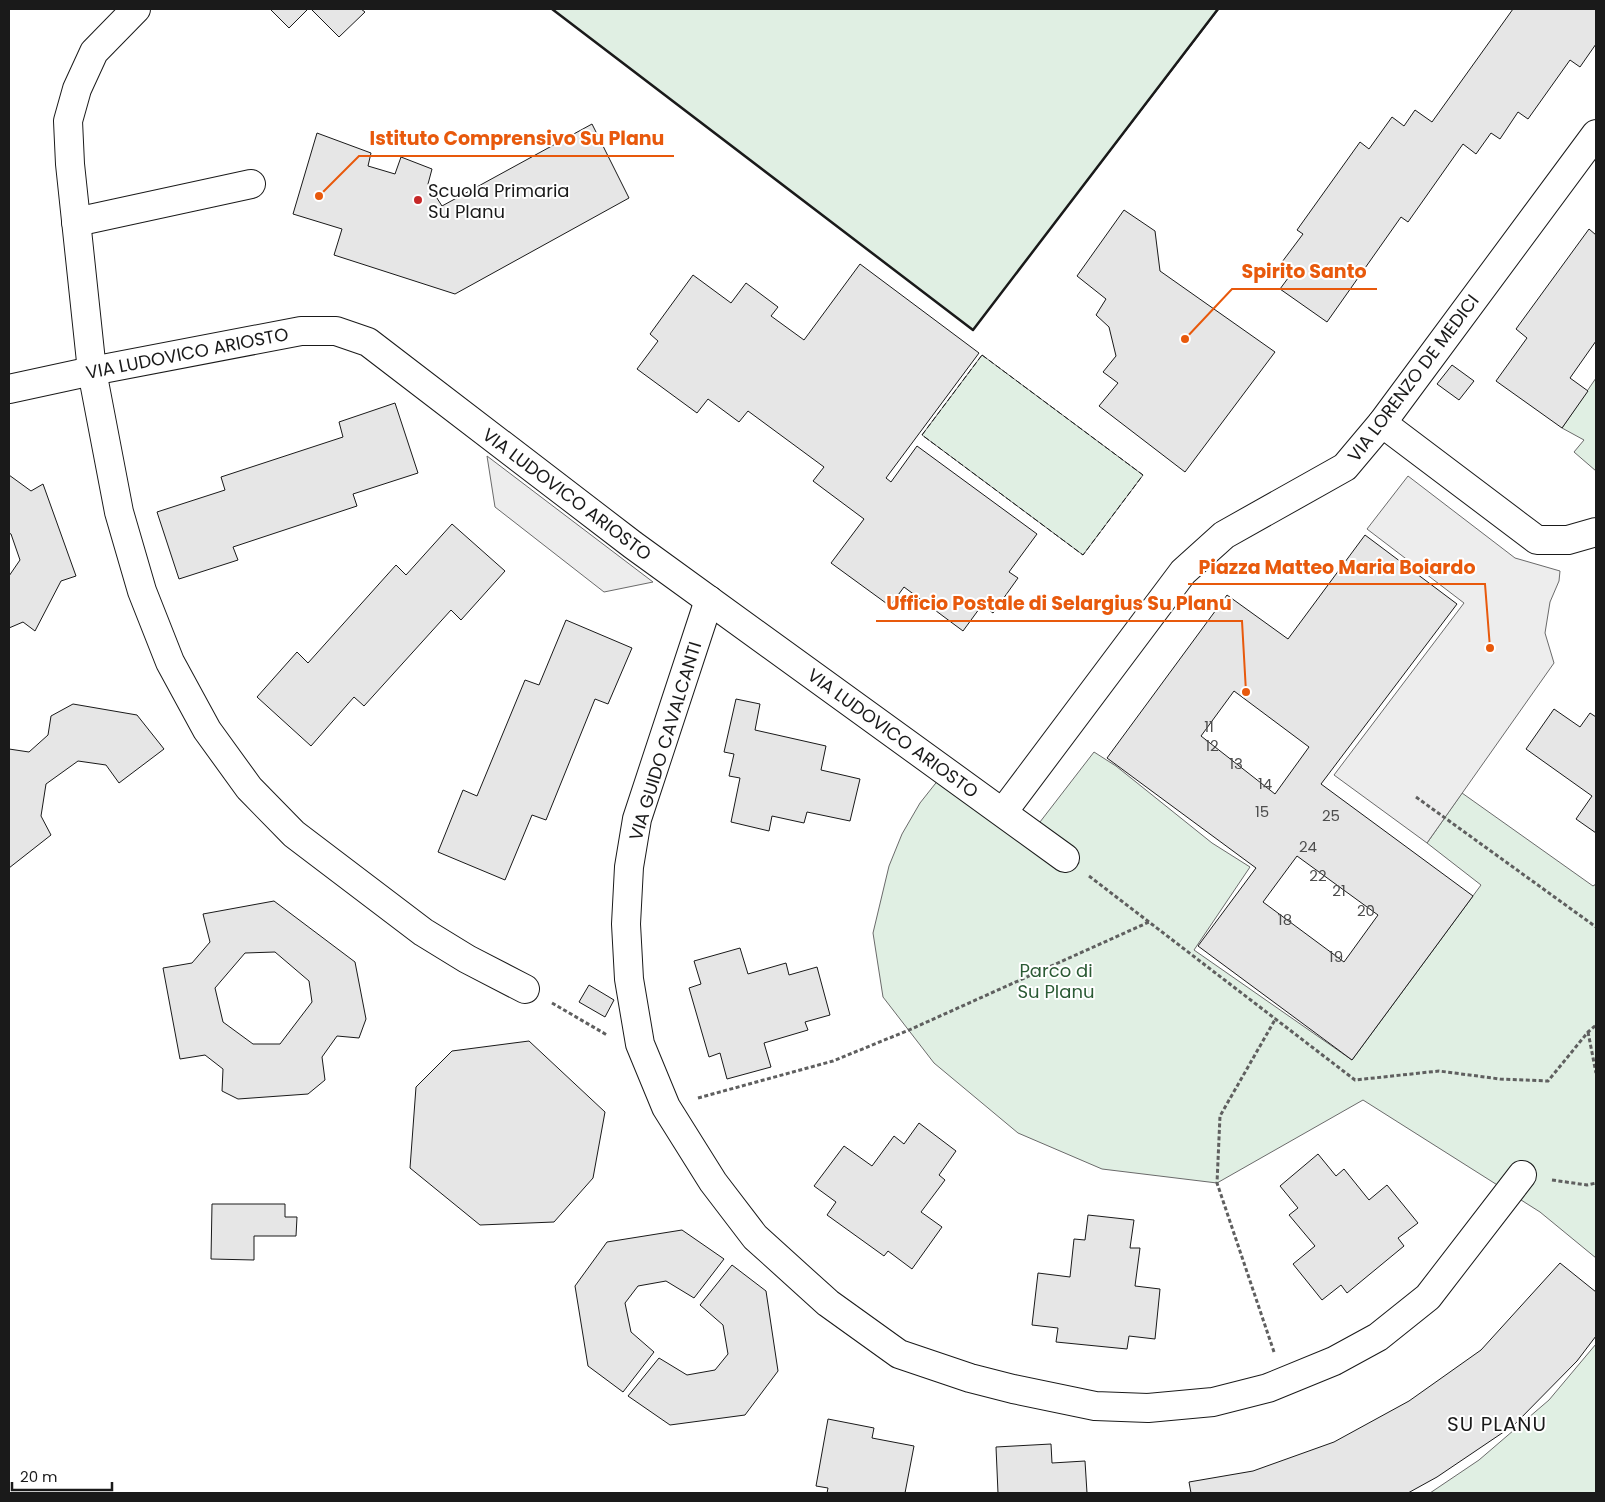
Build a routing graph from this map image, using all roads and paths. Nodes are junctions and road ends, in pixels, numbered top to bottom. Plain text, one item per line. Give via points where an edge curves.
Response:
1 (136, 9) edge
2 (1596, 134) edge
3 (251, 184) dead end
4 (76, 222) junction
5 (92, 371) junction
6 (9, 389) edge
7 (1382, 423) junction
8 (1596, 532) edge
9 (709, 600) junction
10 (1416, 797) dead end
11 (1004, 812) junction
12 (1065, 858) joint
13 (1149, 922) junction
14 (1596, 927) edge
15 (525, 989) joint
16 (1276, 1018) junction
17 (1596, 1025) edge
18 (1588, 1032) junction
19 (646, 1059) junction
20 (1596, 1073) edge
21 (666, 1107) junction
22 (1522, 1175) joint
23 (1596, 1183) edge
24 (1283, 1381) junction

1 - 4 street via 94,52 77,88 68,120
2 - 7 street, VIA LORENZO DE MEDICI
3 - 4 street
4 - 5 street
5 - 6 street, VIA LUDOVICO ARIOSTO
5 - 9 street, VIA LUDOVICO ARIOSTO via 301,331 336,331 368,342
5 - 15 street via 119,512 142,591 170,662 207,730 249,788 294,834 423,932
7 - 8 street via 1537,540 1568,540
7 - 11 street, VIA LORENZO DE MEDICI via 1345,467 1224,535 1183,572
9 - 11 street, VIA LUDOVICO ARIOSTO
9 - 19 street, VIA GUIDO CAVALCANTI via 637,819 629,867 626,924 629,979 640,1044
10 - 14 path
11 - 12 street, VIA LUDOVICO ARIOSTO
12 - 13 path
13 - 16 path
13 - 21 path via 833,1061
15 - 19 path
16 - 18 path via 1355,1080 1439,1071 1548,1081
16 - 24 path via 1220,1116 1217,1183
17 - 18 path
18 - 20 path
19 - 21 street, VIA GUIDO CAVALCANTI
21 - 24 street, VIA GUIDO CAVALCANTI via 713,1182 755,1237 828,1304 899,1354 970,1378 1095,1406 1148,1408 1214,1402
22 - 23 path via 1587,1185
22 - 24 street, VIA GUIDO CAVALCANTI via 1428,1296 1378,1337 1334,1361

